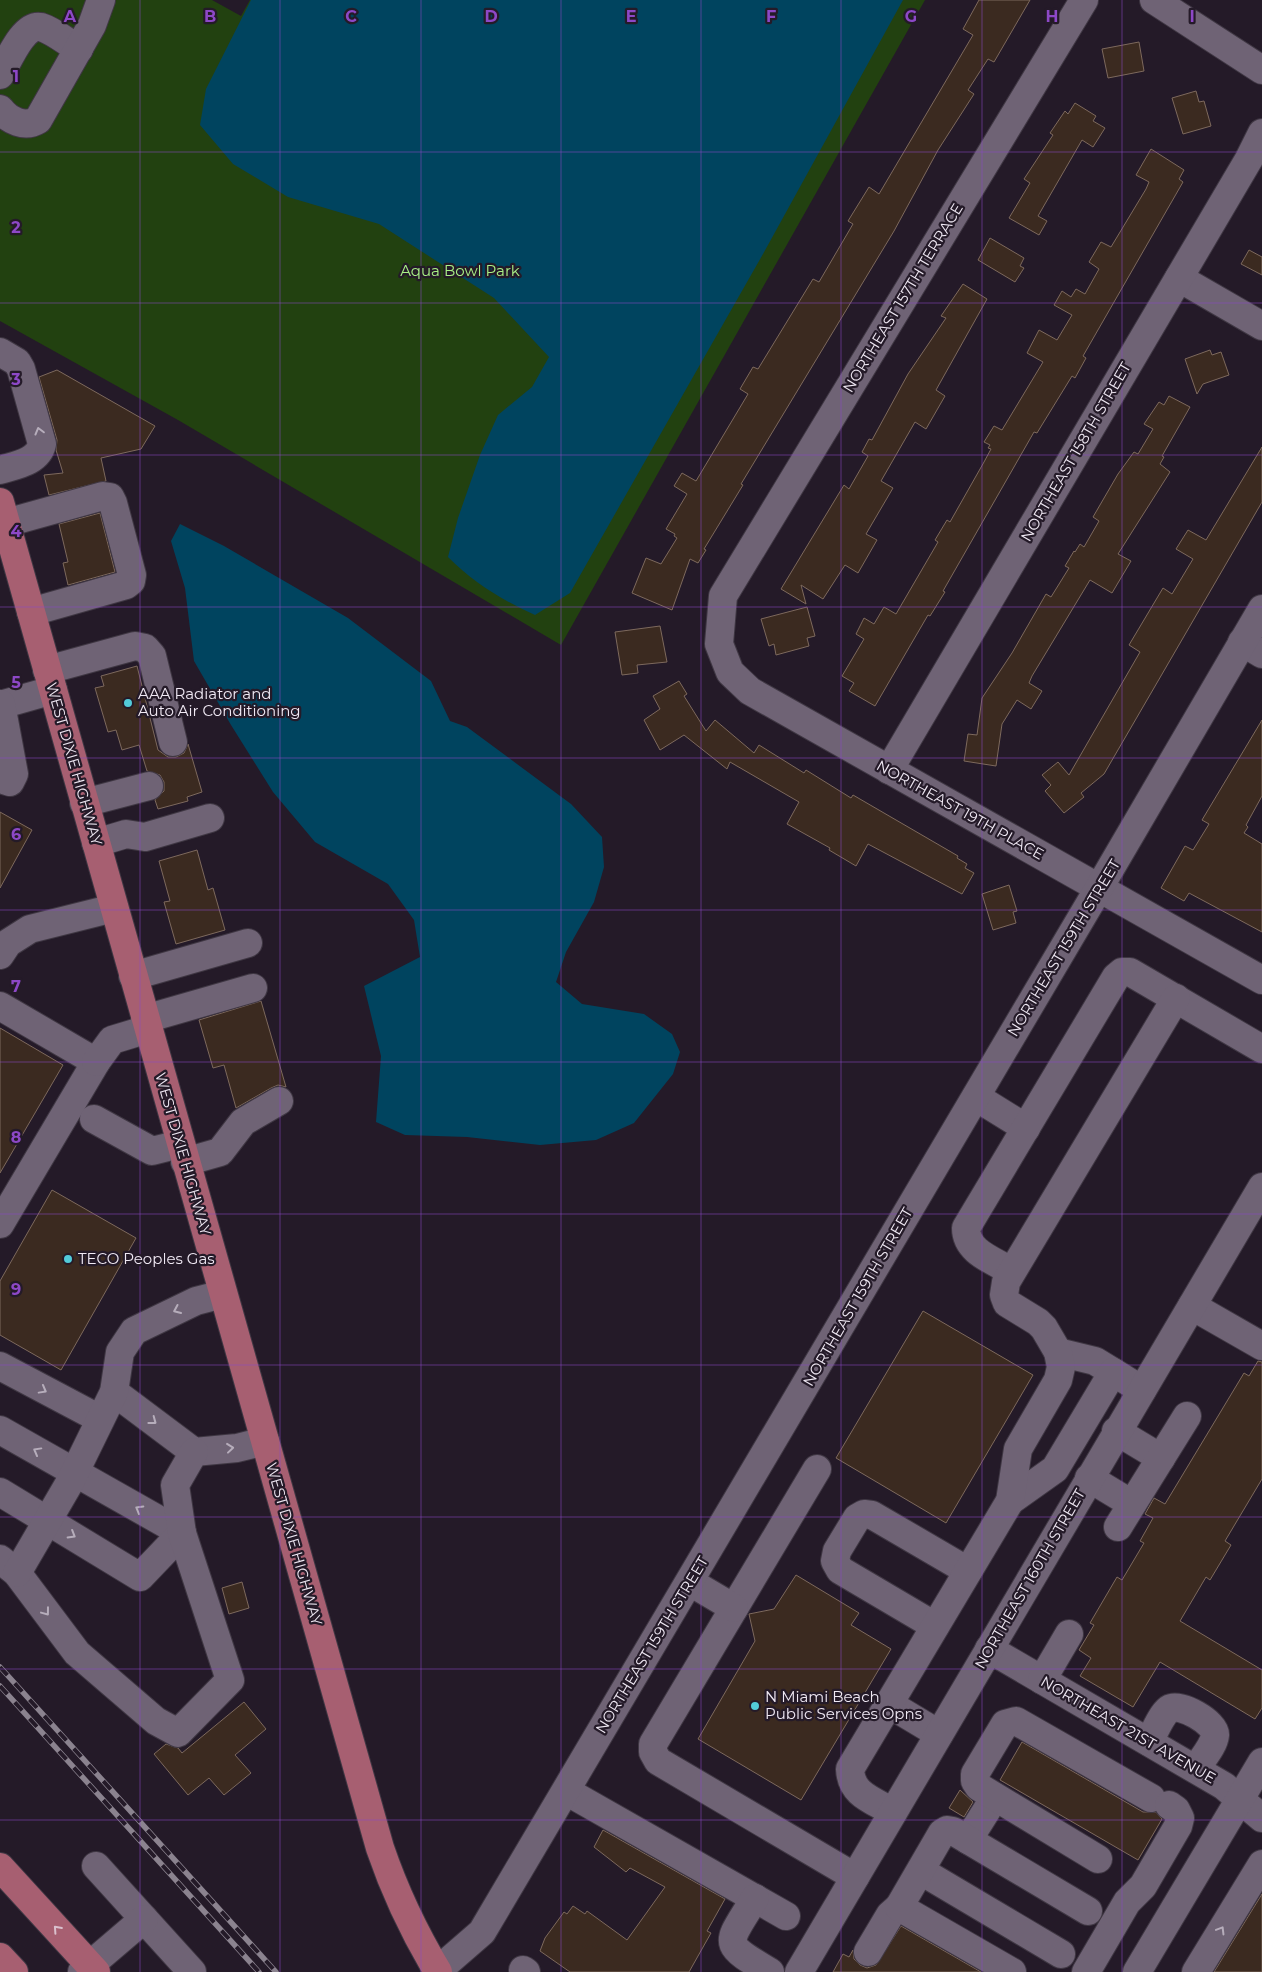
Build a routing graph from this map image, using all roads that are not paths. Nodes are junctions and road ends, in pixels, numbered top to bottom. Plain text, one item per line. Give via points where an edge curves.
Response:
1 (101, 0) edge
2 (1084, 0) edge
3 (1154, 0) edge
4 (79, 49) junction
5 (1262, 70) edge
6 (0, 75) edge
7 (0, 109) edge
8 (1262, 133) edge
9 (1179, 278) junction
10 (1262, 326) edge
11 (0, 352) edge
12 (0, 470) edge
13 (3, 512) edge
14 (723, 596) joint
15 (1262, 608) edge
16 (31, 612) junction
17 (1252, 648) edge
18 (50, 680) junction
19 (0, 704) edge
20 (173, 742) dead end
21 (889, 770) junction
22 (0, 779) edge
23 (149, 786) dead end
24 (84, 803) junction
25 (210, 818) dead end
26 (96, 843) junction
27 (1099, 888) junction
28 (114, 908) junction
29 (248, 943) dead end
30 (0, 955) edge
31 (133, 976) junction
32 (1262, 980) edge
33 (253, 988) dead end
34 (1176, 998) junction
35 (0, 1006) edge
36 (146, 1024) junction
37 (1262, 1050) edge
38 (96, 1062) junction
39 (976, 1097) junction
40 (279, 1101) dead end
41 (94, 1119) dead end
42 (1026, 1128) junction
43 (183, 1153) junction
44 (1262, 1187) edge
45 (0, 1224) edge
46 (1011, 1270) junction
47 (223, 1294) junction
48 (1192, 1306) junction
49 (1262, 1346) edge
50 (1058, 1352) junction
51 (0, 1366) edge
52 (1113, 1372) junction
53 (1142, 1390) junction
54 (114, 1392) junction
55 (1187, 1416) dead end
56 (100, 1419) junction
57 (0, 1430) edge
58 (1116, 1431) junction
59 (265, 1440) junction
60 (194, 1452) junction
61 (1161, 1458) junction
62 (816, 1469) dead end
63 (74, 1472) junction
64 (1089, 1478) junction
65 (0, 1492) edge
66 (1010, 1501) junction
67 (47, 1520) junction
68 (182, 1533) junction
69 (8, 1566) edge
70 (968, 1571) junction
71 (690, 1582) junction
72 (734, 1608) junction
73 (935, 1626) junction
74 (1069, 1634) dead end
75 (988, 1649) junction
76 (1042, 1680) junction
77 (889, 1704) junction
78 (940, 1734) junction
79 (1148, 1742) junction
80 (1262, 1762) edge
81 (1196, 1769) junction
82 (566, 1791) junction
83 (995, 1797) junction
84 (1241, 1798) junction
85 (893, 1812) junction
86 (1262, 1818) edge
87 (968, 1840) junction
88 (1098, 1859) dead end
89 (1262, 1864) edge
90 (96, 1866) dead end
91 (0, 1867) edge
92 (921, 1871) junction
93 (855, 1877) junction
94 (1143, 1886) junction
95 (755, 1898) junction
96 (1176, 1906) junction
97 (899, 1907) junction
98 (1088, 1911) dead end
99 (786, 1916) dead end
100 (144, 1919) junction
101 (868, 1952) dead end
102 (1061, 1954) dead end
103 (0, 1957) edge
104 (89, 1970) edge
105 (14, 1972) edge
106 (192, 1972) edge
107 (438, 1972) edge
108 (770, 1972) edge
109 (799, 1972) edge
110 (1012, 1972) edge
111 (1086, 1972) edge
112 (1137, 1972) edge
113 (1196, 1972) edge

1 - 4 street
2 - 14 street, NORTHEAST 157TH TERRACE
3 - 5 street
4 - 6 street via 41,27 33,28 25,32
4 - 7 street via 38,120 30,125 22,124
8 - 9 street, NORTHEAST 158TH STREET
9 - 10 street
9 - 21 street, NORTHEAST 158TH STREET
12 -> 11 street via 22,464 37,455 42,444 22,369 18,362
13 - 16 main road, WEST DIXIE HIGHWAY
13 - 16 street via 103,496 110,497 113,503 131,581
14 - 21 street, NORTHEAST 19TH PLACE via 720,644 730,672 750,691
15 - 17 street, NORTHEAST 159TH STREET
16 - 18 main road, WEST DIXIE HIGHWAY
17 - 27 street, NORTHEAST 159TH STREET
18 - 19 street
18 - 20 street via 135,646 145,648 152,656
18 - 24 main road, WEST DIXIE HIGHWAY
19 - 22 street via 14,774 10,782
21 - 27 street, NORTHEAST 19TH PLACE
23 - 24 street
24 - 26 main road, WEST DIXIE HIGHWAY
25 - 26 street via 145,837 126,834
26 - 28 main road, WEST DIXIE HIGHWAY
27 - 32 street, NORTHEAST 19TH PLACE
27 - 39 street, NORTHEAST 159TH STREET
28 - 30 street via 30,929 8,942
28 - 31 main road, WEST DIXIE HIGHWAY
29 - 31 street
31 - 36 main road, WEST DIXIE HIGHWAY
33 - 36 street
34 - 37 street
34 - 42 street via 1130,972 1122,972 1116,977
34 - 46 street
35 - 38 street
36 - 38 street via 112,1040
36 - 43 main road, WEST DIXIE HIGHWAY
38 - 45 street
39 - 42 street
39 - 71 street, NORTHEAST 159TH STREET
40 - 43 street via 243,1122 220,1152
41 - 43 street via 152,1151
42 - 46 street via 966,1228 966,1238 971,1246
43 - 47 main road, WEST DIXIE HIGHWAY
44 - 48 street, NORTHEAST 160TH STREET
46 - 50 street via 1004,1294 1007,1303 1038,1322
47 -> 54 street via 196,1301 134,1330 120,1352
47 - 59 main road, WEST DIXIE HIGHWAY
48 - 49 street
48 - 53 street, NORTHEAST 160TH STREET
50 - 52 street via 1095,1361
50 - 66 street via 1061,1367 1058,1380 1018,1448
51 -> 56 street
52 - 53 street
52 - 66 street via 1055,1469
53 - 58 street, NORTHEAST 160TH STREET
54 - 56 street
54 -> 60 street
55 - 61 street
56 - 63 street
63 -> 57 street
58 - 61 street
58 - 64 street, NORTHEAST 160TH STREET
60 -> 59 street via 237,1448
59 - 107 main road, WEST DIXIE HIGHWAY via 380,1848 394,1890
60 - 68 street via 175,1484
61 - 64 street via 1125,1516
62 - 72 street
63 - 67 street
68 -> 63 street
64 - 75 street, NORTHEAST 160TH STREET
65 - 67 street
66 - 70 street
67 -> 68 street via 140,1577
67 - 69 street
69 -> 68 street via 77,1653 156,1721 178,1733 230,1680
70 - 73 street
70 - 73 street via 872,1515 864,1514 857,1518 837,1551 836,1561 840,1570
71 - 72 street
71 - 82 street, NORTHEAST 159TH STREET
72 - 93 street via 653,1744 653,1752 658,1760
73 - 77 street
74 - 76 street
75 - 76 street, NORTHEAST 21ST AVENUE
75 - 78 street, NORTHEAST 160TH STREET
76 - 79 street, NORTHEAST 21ST AVENUE
77 - 78 street
77 - 85 street via 850,1769 850,1780 856,1791
78 - 85 street, NORTHEAST 160TH STREET
79 - 81 street, NORTHEAST 21ST AVENUE
79 - 81 street via 1168,1710 1182,1708 1211,1725 1214,1731 1215,1738
80 - 84 street
81 - 84 street, NORTHEAST 21ST AVENUE
82 - 95 street
82 - 107 street, NORTHEAST 159TH STREET via 482,1932
83 - 87 street
83 - 88 street
83 - 94 street via 979,1788 975,1774 1005,1724 1016,1721 1176,1810 1180,1818 1178,1826
84 - 86 street, NORTHEAST 21ST AVENUE
84 - 96 street
85 - 93 street, NORTHEAST 160TH STREET
87 - 92 street via 953,1831 942,1833
87 - 98 street
113 -> 89 street
90 - 100 street
104 -> 91 main road
92 - 97 street
92 - 102 street
93 - 109 street, NORTHEAST 160TH STREET
94 - 96 street
94 - 111 street via 1128,1902
95 - 99 street
95 - 108 street via 733,1935 732,1944 736,1952
96 - 112 street
97 - 101 street via 890,1915
97 - 110 street
100 - 104 street
100 - 106 street
103 - 105 main road

